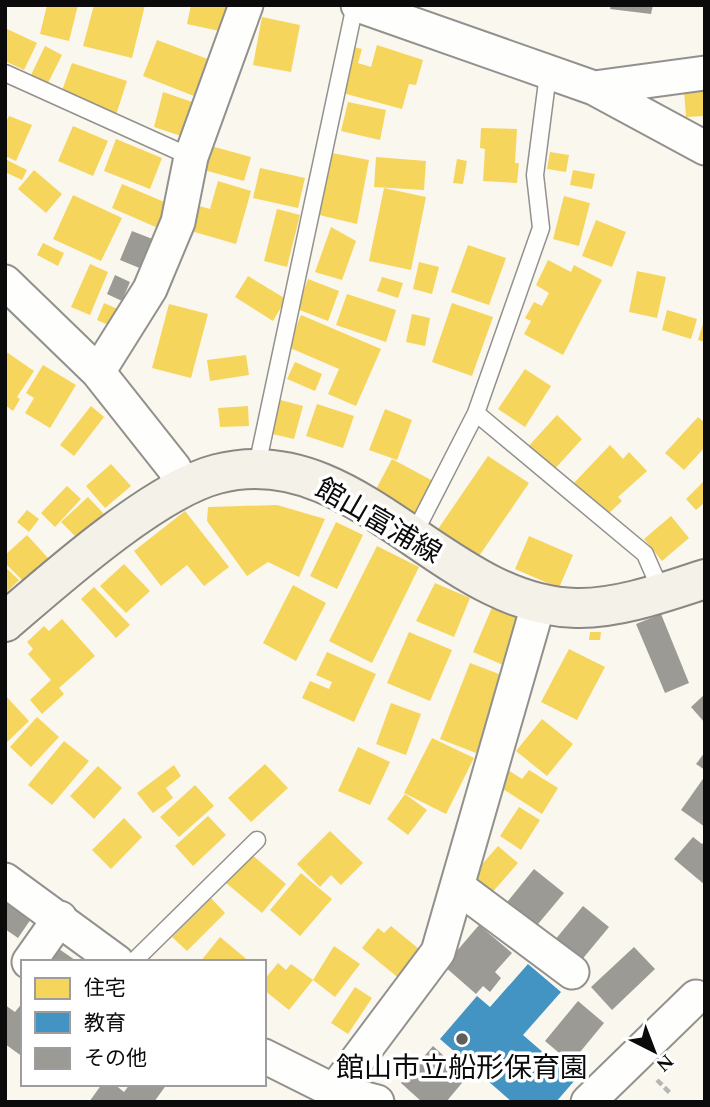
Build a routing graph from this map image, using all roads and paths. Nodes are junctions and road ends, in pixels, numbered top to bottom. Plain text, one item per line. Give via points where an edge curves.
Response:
1 (247, 5) edge
2 (356, 5) edge
3 (5, 73) edge
4 (705, 73) edge
5 (548, 74) junction
6 (594, 88) junction
7 (705, 148) edge
8 (191, 157) junction
9 (5, 282) edge
10 (98, 372) junction
11 (476, 413) junction
12 (257, 466) junction
13 (182, 486) junction
14 (413, 536) junction
15 (705, 579) edge
16 (662, 593) junction
17 (539, 602) junction
18 (5, 622) edge
19 (257, 840) dead end
20 (6, 883) edge
21 (458, 887) junction
22 (60, 918) junction
23 (30, 960) edge
24 (114, 960) edge
25 (135, 960) edge
26 (572, 972) dead end
27 (696, 997) dead end
28 (266, 1057) edge
29 (326, 1093) edge
30 (377, 1102) edge
31 (588, 1102) edge

1 - 8 street
2 - 5 street
2 - 12 lane
3 - 8 lane
4 - 6 street
5 - 6 street
5 - 11 lane via 535,175 541,228
6 - 7 street
8 - 10 street via 178,222 150,289
9 - 10 street
10 - 13 street via 174,468
11 - 14 lane
11 - 16 lane via 645,554
12 - 13 main road, 館山富浦線
12 - 14 main road, 館山富浦線 via 339,491
13 - 18 main road, 館山富浦線
14 - 17 main road, 館山富浦線 via 501,591
15 - 16 main road, 館山富浦線
16 - 17 main road, 館山富浦線 via 575,608
17 - 21 street
19 - 25 lane
20 - 22 street
21 - 26 street
21 - 29 street via 438,952
22 - 23 street
22 - 24 street
27 - 31 street
28 - 29 street
29 - 30 street

